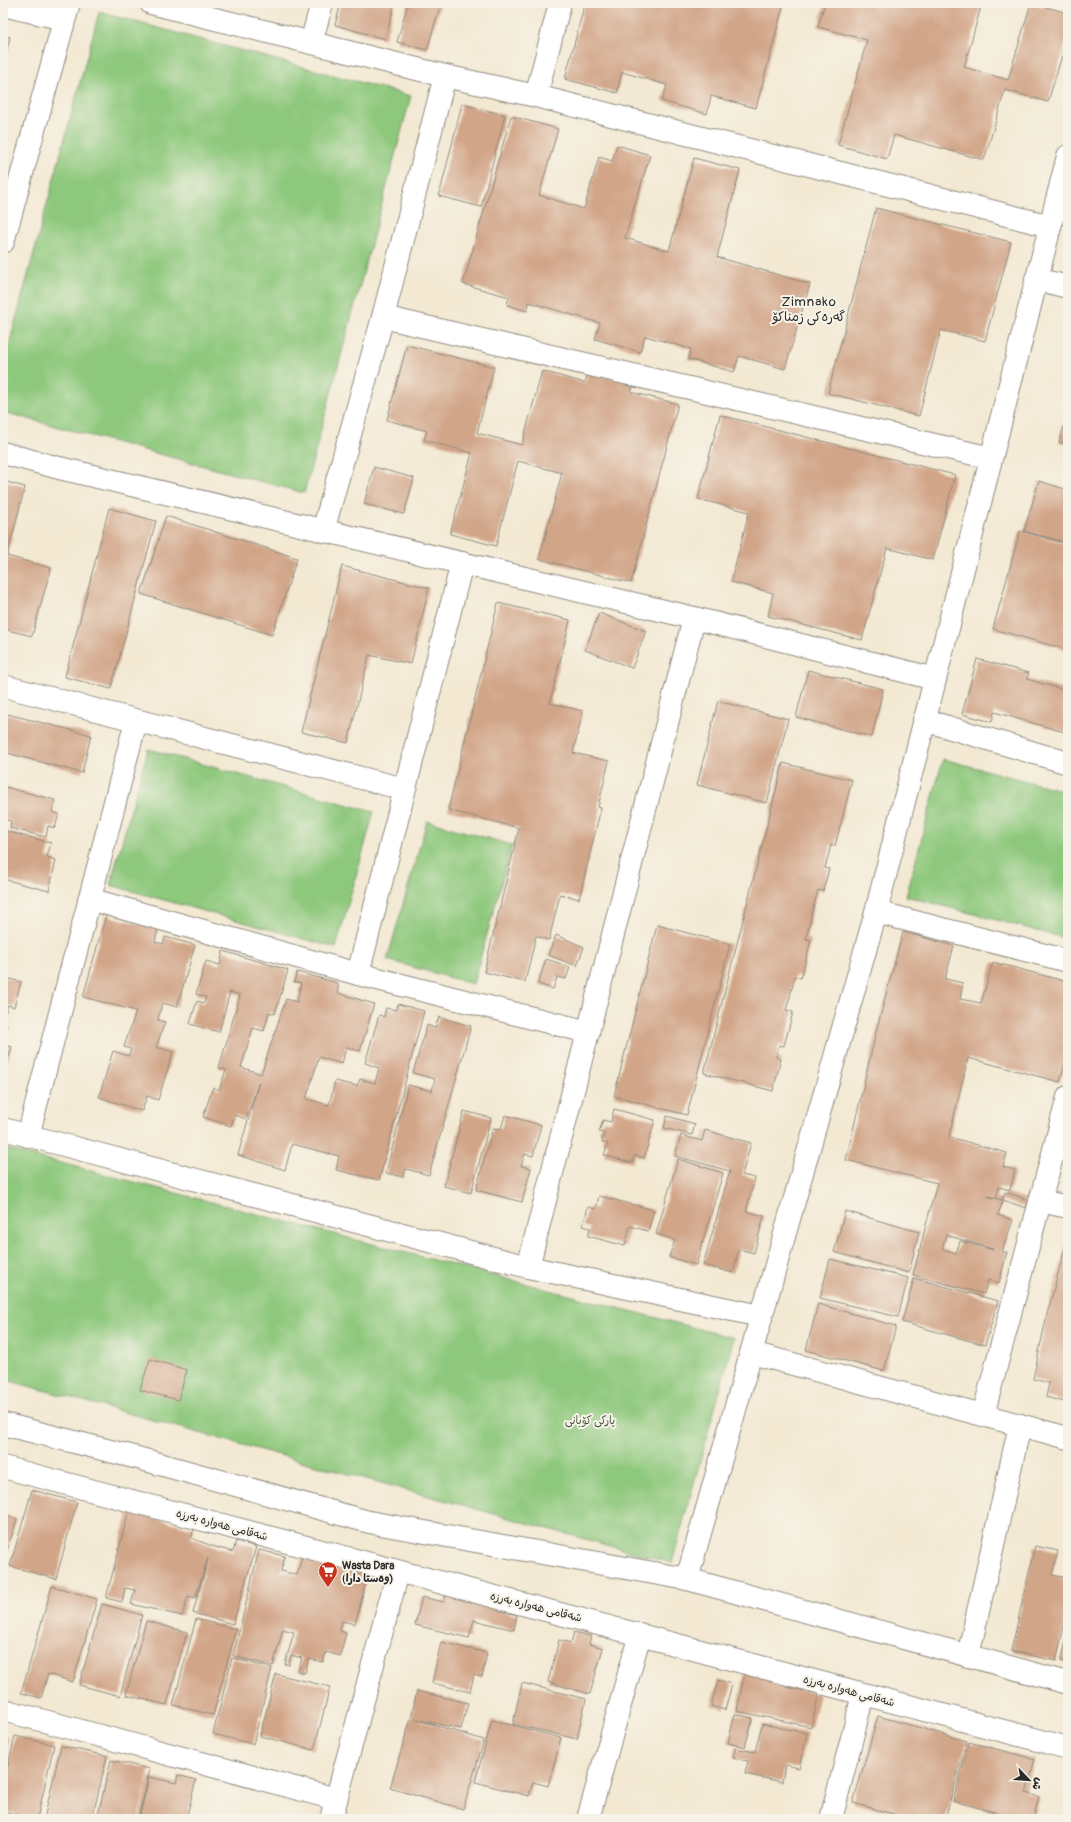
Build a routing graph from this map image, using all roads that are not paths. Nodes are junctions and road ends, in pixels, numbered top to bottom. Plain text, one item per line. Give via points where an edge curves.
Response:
1 (151, 3) edge
2 (322, 3) edge
3 (560, 3) edge
4 (3, 5) edge
5 (67, 11) edge
6 (311, 43) junction
7 (445, 76) junction
8 (536, 96) junction
9 (1068, 156) edge
10 (1050, 226) junction
11 (3, 242) edge
12 (1036, 279) junction
13 (1068, 287) edge
14 (383, 317) junction
15 (3, 453) edge
16 (991, 458) junction
17 (323, 531) junction
18 (462, 563) junction
19 (694, 618) junction
20 (935, 679) junction
21 (3, 686) edge
22 (924, 720) junction
23 (136, 721) junction
24 (1068, 763) edge
25 (404, 789) junction
26 (89, 899) junction
27 (876, 912) junction
28 (1068, 961) edge
29 (358, 974) junction
30 (588, 1032) junction
31 (1068, 1097) edge
32 (3, 1129) edge
33 (28, 1136) junction
34 (1040, 1201) junction
35 (1068, 1207) edge
36 (528, 1267) junction
37 (761, 1316) junction
38 (752, 1353) junction
39 (983, 1415) junction
40 (3, 1424) edge
41 (1020, 1425) junction
42 (1068, 1438) edge
43 (3, 1467) edge
44 (398, 1572) junction
45 (687, 1579) junction
46 (640, 1634) junction
47 (968, 1656) junction
48 (1068, 1683) edge
49 (863, 1695) junction
50 (3, 1710) edge
51 (1068, 1748) edge
52 (333, 1809) edge
53 (588, 1819) edge
54 (831, 1819) edge

1 - 6 street
2 - 6 street
3 - 8 street
4 - 5 street
5 - 11 street
6 - 7 street
7 - 8 street
7 - 14 street
8 - 10 street
9 - 10 street
10 - 12 street
12 - 13 street
12 - 16 street
14 - 16 street
14 - 17 street
15 - 17 street via 55,468
16 - 20 street
17 - 18 street
18 - 19 street
18 - 25 street
19 - 20 street
19 - 30 street
20 - 22 street
21 - 23 street
22 - 24 street
22 - 27 street
23 - 25 street
23 - 26 street
25 - 29 street
26 - 29 street
26 - 33 street
27 - 28 street
27 - 37 street
29 - 30 street
30 - 36 street
31 - 34 street
32 - 33 street
33 - 36 street
34 - 35 street
34 - 39 street
36 - 37 street
37 - 38 street
38 - 39 street
38 - 45 street
39 - 41 street
40 - 45 street via 134,1457 369,1522
41 - 42 street
41 - 47 street
43 - 44 street, شەقامی هەوارە بەرزە
44 - 46 street, شەقامی هەوارە بەرزە
44 - 52 street
45 - 47 street
46 - 49 street, شەقامی هەوارە بەرزە
46 - 53 street
47 - 48 street
49 - 51 street, شەقامی هەوارە بەرزە
49 - 54 street
50 - 52 street

